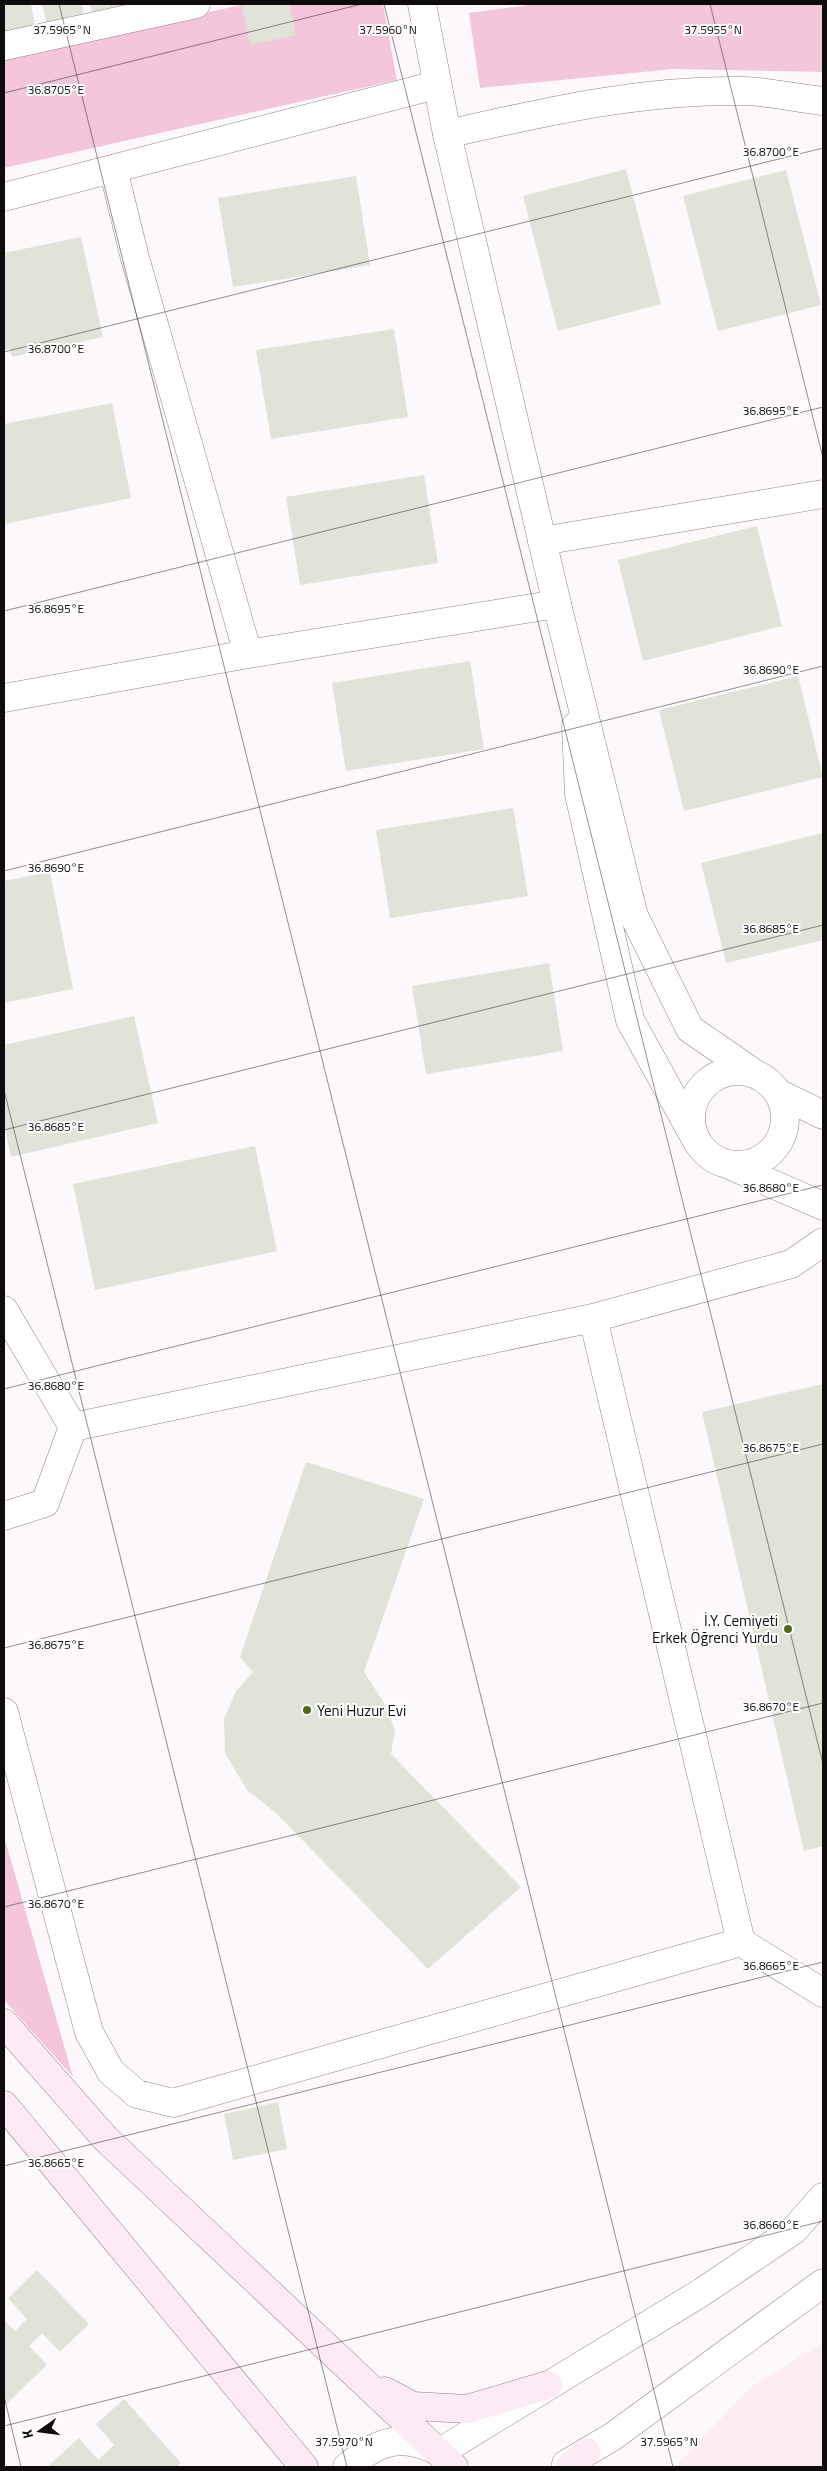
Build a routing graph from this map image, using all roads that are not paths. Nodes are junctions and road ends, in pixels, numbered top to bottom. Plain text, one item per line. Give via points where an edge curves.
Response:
1 (196, 4) edge
2 (422, 4) edge
3 (4, 46) edge
4 (436, 85) junction
5 (823, 101) edge
6 (447, 134) junction
7 (113, 169) junction
8 (4, 197) edge
9 (823, 494) edge
10 (542, 541) junction
11 (557, 604) junction
12 (248, 654) junction
13 (573, 662) junction
14 (4, 698) edge
15 (754, 1073) junction
16 (778, 1093) junction
17 (823, 1115) edge
18 (694, 1136) junction
19 (729, 1165) junction
20 (823, 1206) edge
21 (823, 1242) edge
22 (4, 1310) edge
23 (593, 1318) junction
24 (73, 1426) junction
25 (4, 1516) edge
26 (4, 1712) edge
27 (741, 1942) junction
28 (823, 1992) edge
29 (4, 2023) edge
30 (4, 2105) edge
31 (823, 2197) edge
32 (823, 2283) edge
33 (354, 2374) junction
34 (548, 2385) junction
35 (278, 2436) junction
36 (447, 2459) edge
37 (578, 2460) edge
38 (282, 2467) edge
39 (304, 2467) edge
40 (347, 2467) edge
41 (560, 2467) edge

1 - 3 street
2 - 4 street
4 - 6 street
4 - 7 street
5 - 6 street via 746,91 656,95 570,108
6 - 10 street
7 - 8 street
7 - 12 street
9 - 10 street
10 - 11 street
11 - 12 street
11 - 13 street
12 - 14 street
13 - 15 street via 634,916 690,1029
13 - 18 street via 579,794 630,1020
15 - 16 street via 768,1081
15 - 18 street via 739,1070 723,1073 698,1091 690,1121
16 - 17 street
16 - 19 street via 784,1107 784,1123 772,1151 752,1162
18 - 19 street via 702,1149
19 - 20 street
21 - 23 street via 791,1264
22 - 24 street
23 - 24 street
23 - 27 street
24 - 25 street via 45,1503
26 - 27 street via 89,2032 110,2072 138,2094 173,2103
27 - 28 street
29 - 33 main road via 105,2138
30 - 35 main road
31 - 34 street via 794,2230 702,2292
32 - 37 street
33 - 34 main road via 413,2406 422,2407 467,2409
33 - 36 main road
34 - 36 street
35 - 38 main road
35 - 39 main road
36 - 40 street via 414,2442 401,2440 381,2444
37 - 41 street

